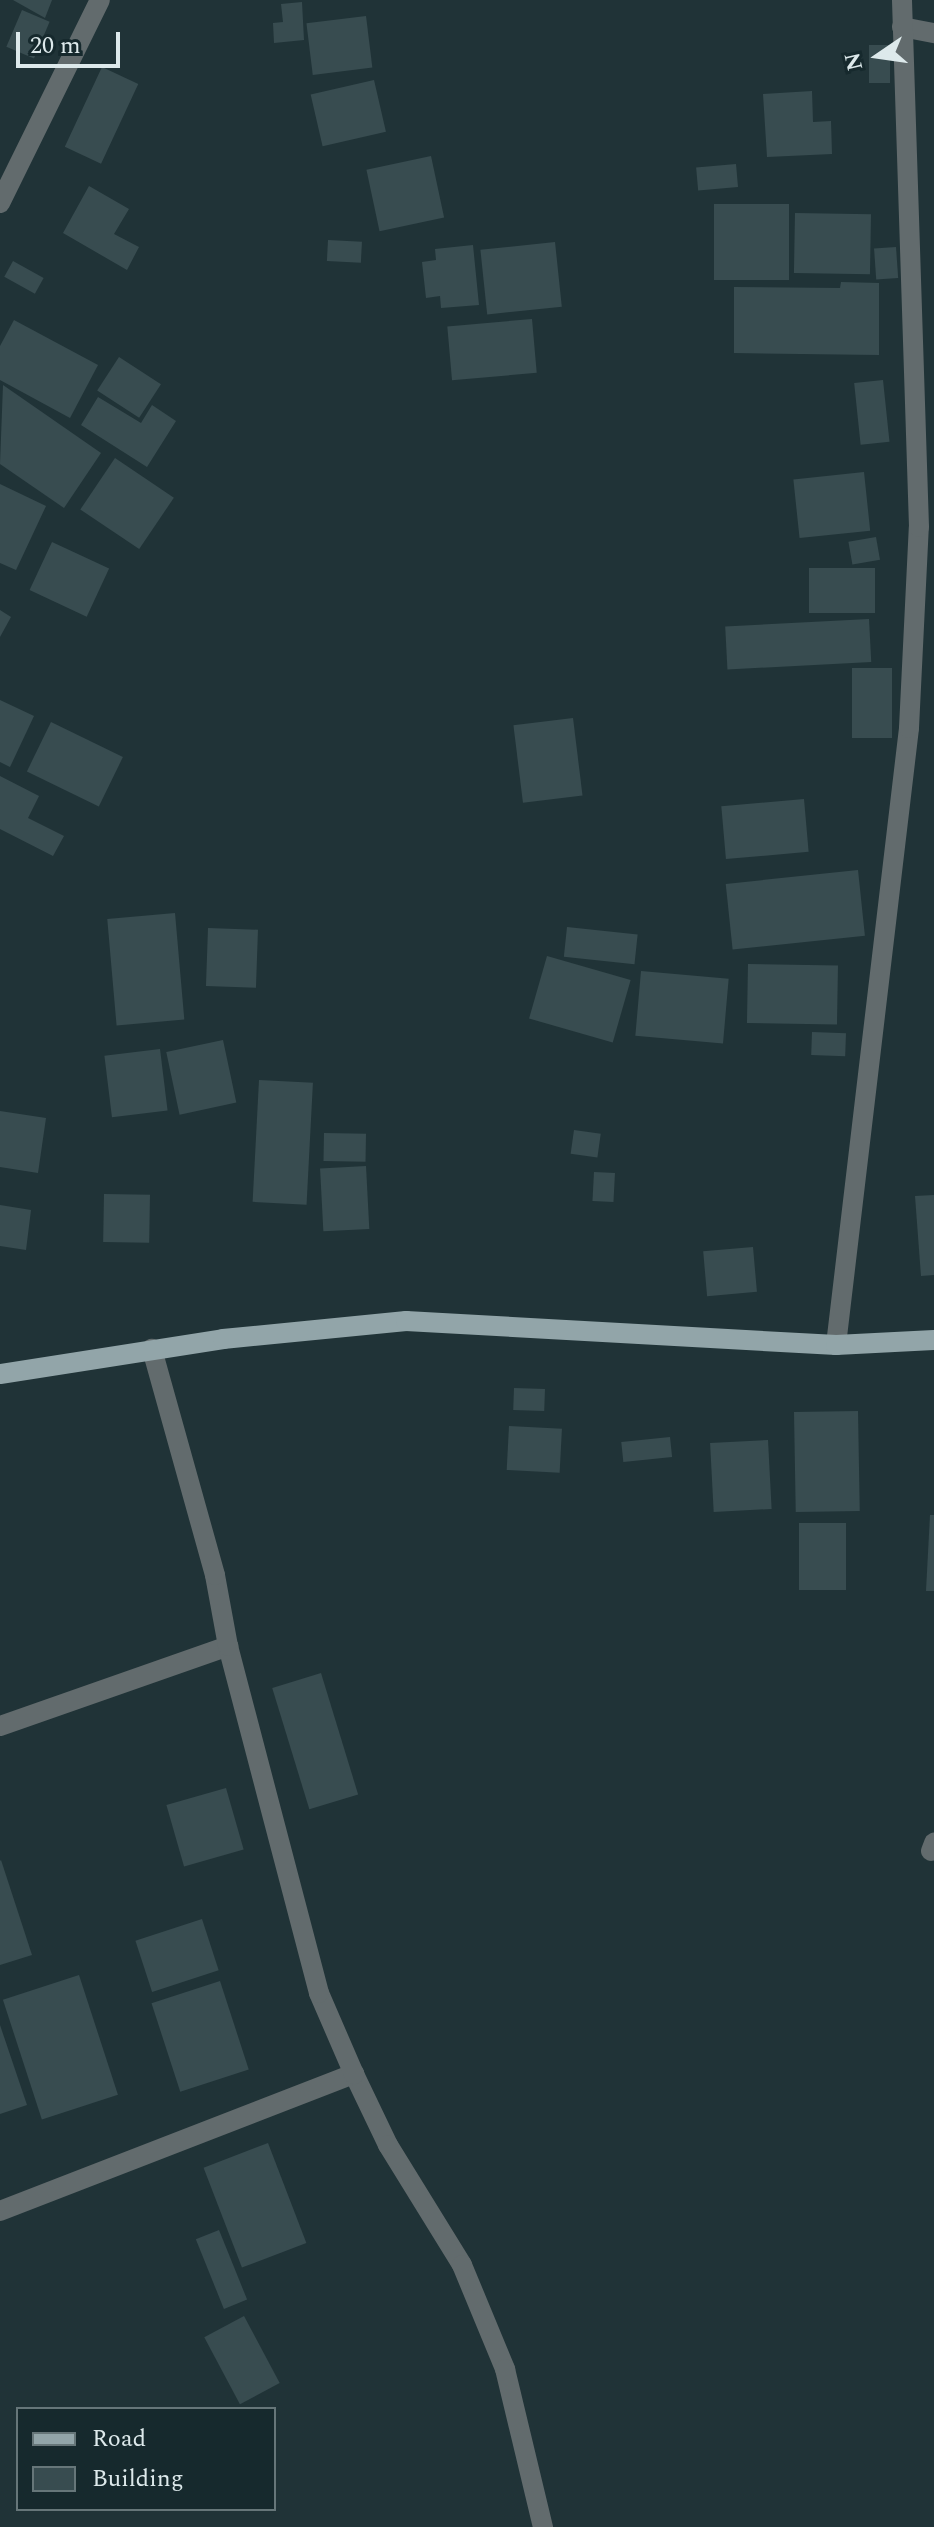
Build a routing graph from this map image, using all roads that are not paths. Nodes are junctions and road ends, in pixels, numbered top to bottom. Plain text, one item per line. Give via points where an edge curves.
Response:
1 (902, 0) edge
2 (99, 2) edge
3 (902, 27) junction
4 (934, 33) edge
5 (0, 203) edge
6 (934, 1340) edge
7 (836, 1345) junction
8 (152, 1349) junction
9 (0, 1374) edge
10 (228, 1646) junction
11 (0, 1726) edge
12 (354, 2074) junction
13 (0, 2211) edge
14 (543, 2527) edge

1 - 3 street
2 - 5 street via 61,70
3 - 4 street
3 - 7 street via 919,527 909,728
6 - 7 main road
7 - 8 main road via 406,1321
8 - 9 main road
8 - 10 street via 215,1575
10 - 11 street
10 - 12 street via 319,1993
12 - 13 street
12 - 14 street via 388,2145 462,2265 505,2369

